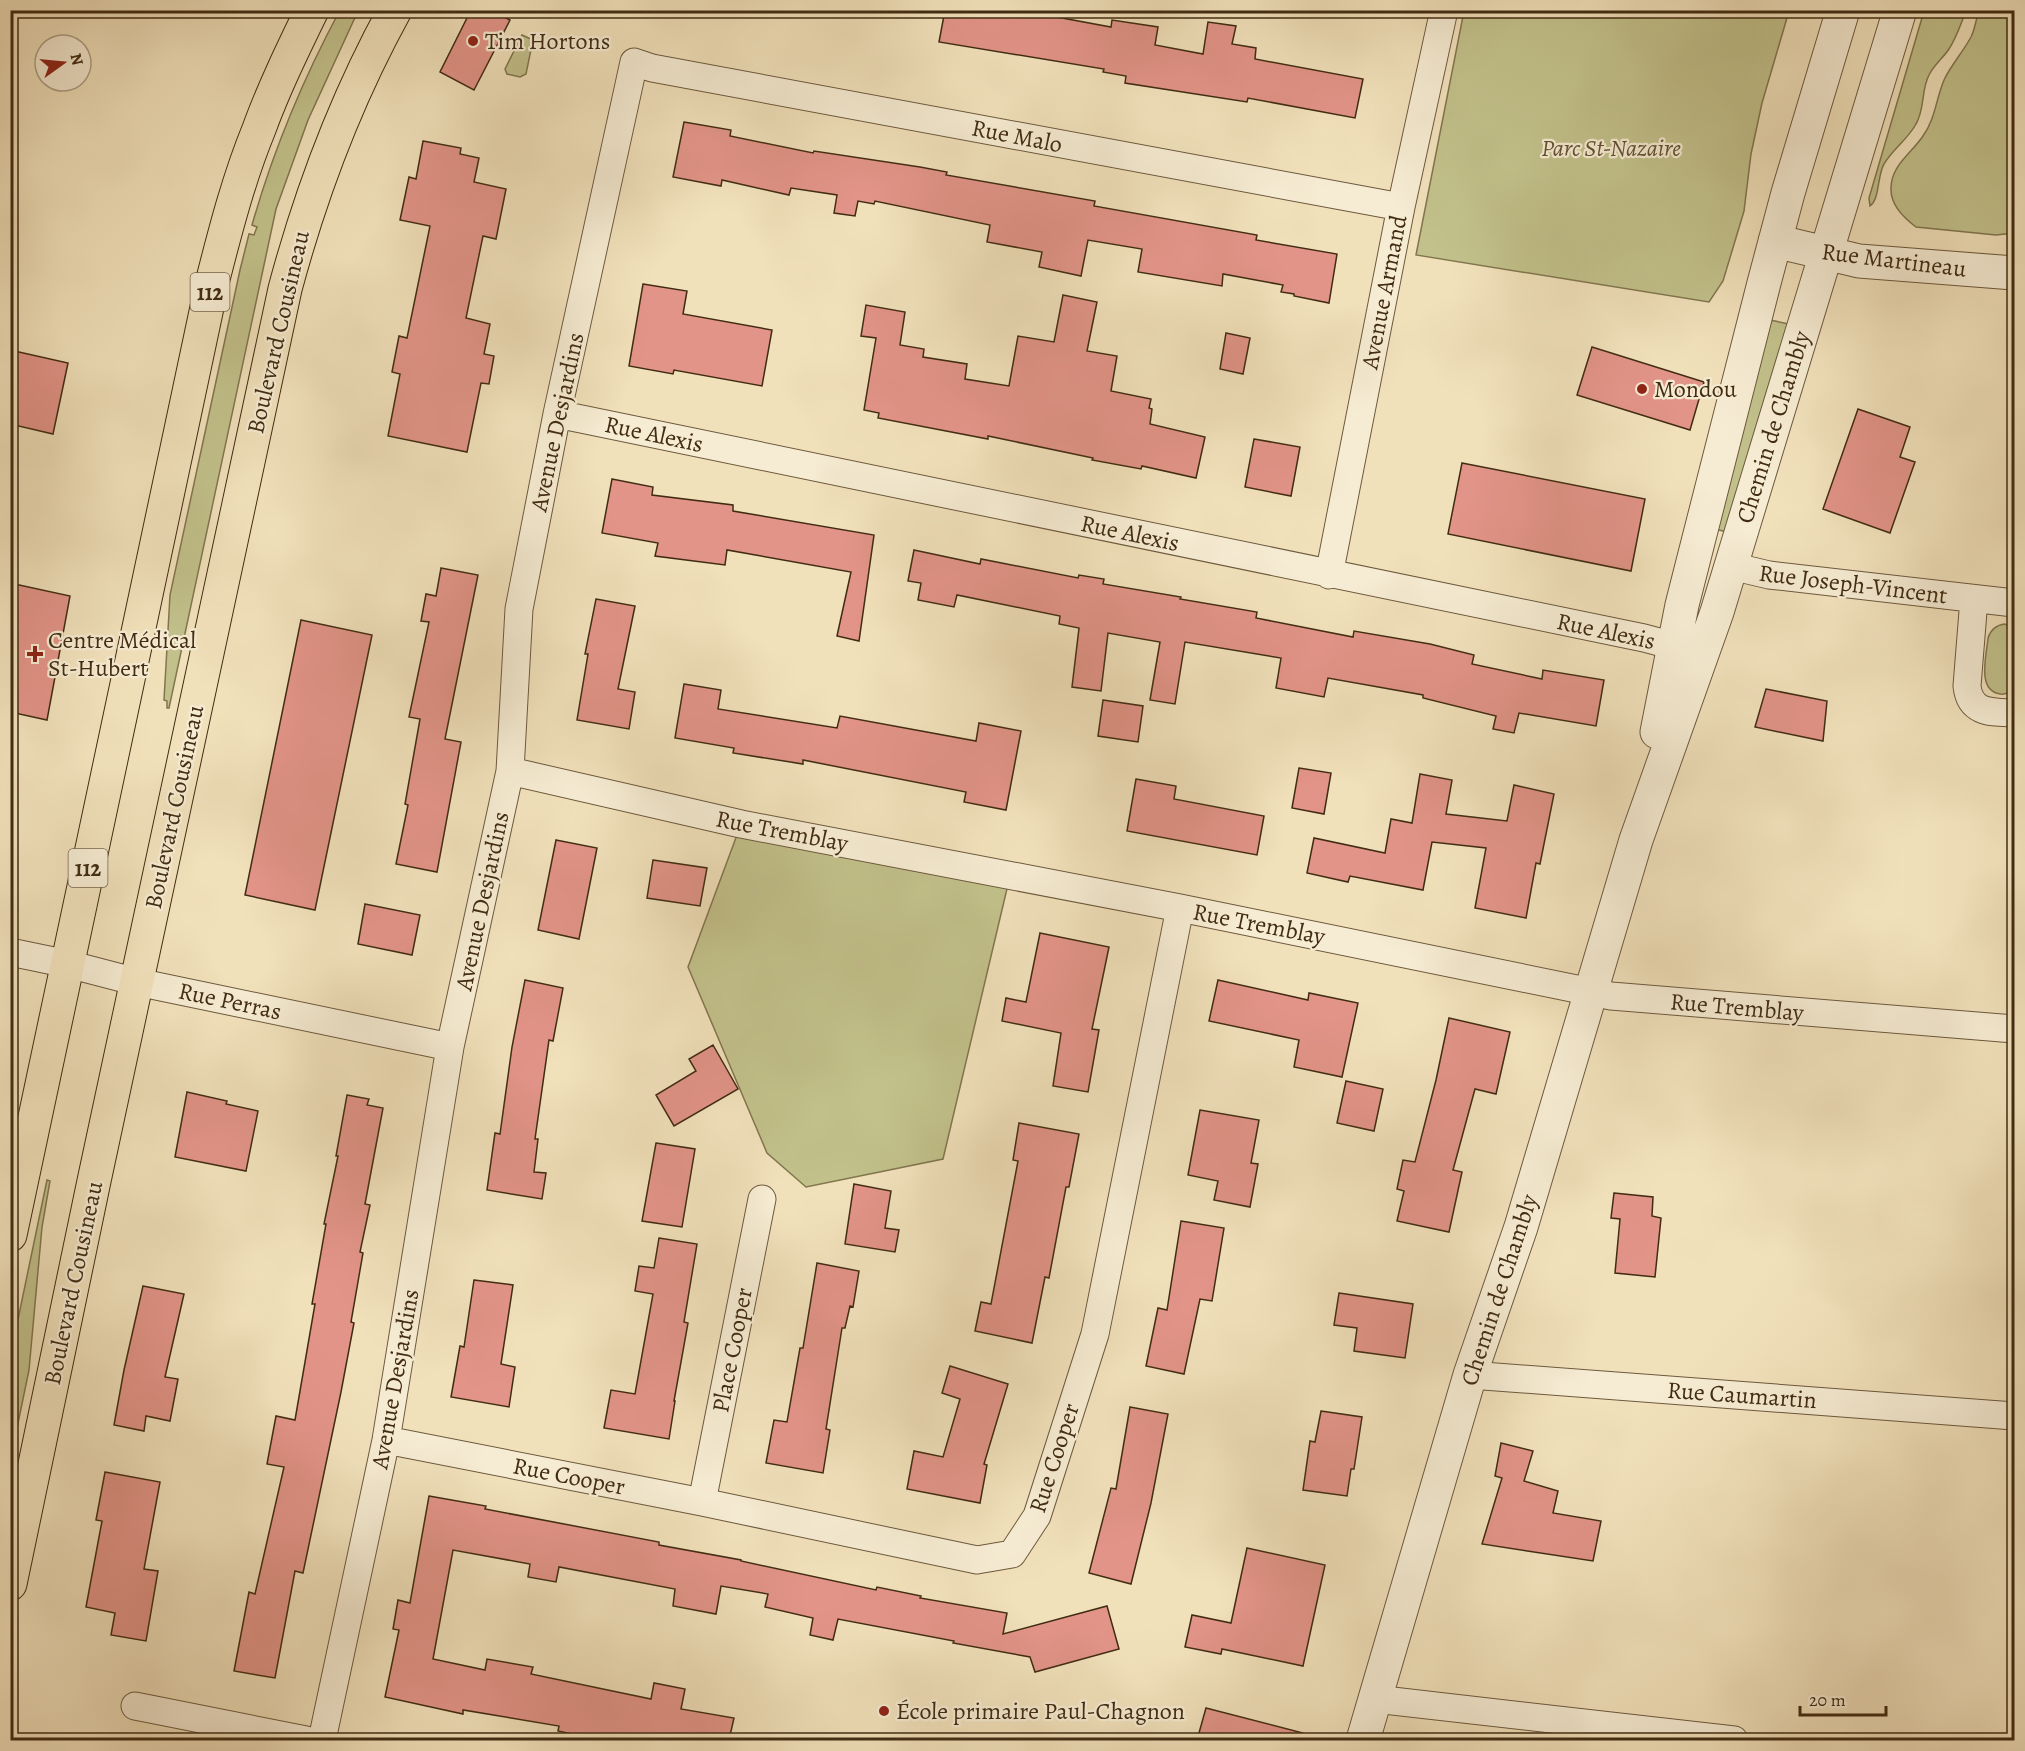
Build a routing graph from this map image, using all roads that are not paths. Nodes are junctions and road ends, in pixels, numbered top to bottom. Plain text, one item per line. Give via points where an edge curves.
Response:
1 (312, 10) edge
2 (394, 10) edge
3 (1444, 10) edge
4 (1843, 10) edge
5 (1900, 10) edge
6 (634, 62) joint
7 (1401, 207) junction
8 (1775, 241) junction
9 (1826, 254) junction
10 (2014, 273) edge
11 (557, 414) junction
12 (1731, 566) junction
13 (1329, 574) junction
14 (1974, 599) junction
15 (2014, 603) edge
16 (1689, 650) junction
17 (2014, 713) edge
18 (510, 771) junction
19 (1180, 908) junction
20 (10, 952) edge
21 (68, 964) junction
22 (137, 982) junction
23 (1592, 992) junction
24 (2014, 1029) edge
25 (450, 1047) junction
26 (762, 1199) dead end
27 (10, 1235) edge
28 (1470, 1375) junction
29 (2014, 1416) edge
30 (386, 1440) junction
31 (702, 1502) junction
32 (10, 1584) edge
33 (1375, 1699) junction
34 (135, 1706) dead end
35 (306, 1740) edge
36 (322, 1740) edge
37 (1362, 1740) edge
38 (1734, 1740) edge

1 - 21 main road, 112 via 258,130 222,245
2 - 22 main road, Boulevard Cousineau via 318,178 285,289
3 - 7 street, Avenue Armand
4 - 8 street, Chemin de Chambly
5 - 9 street, Chemin de Chambly
6 - 7 street, Rue Malo
6 - 11 street, Avenue Desjardins
7 - 13 street, Avenue Armand
8 - 9 street, Rue Martineau
8 - 16 street, Chemin de Chambly via 1682,605
9 - 10 street, Rue Martineau via 1870,262
9 - 12 street, Chemin de Chambly
11 - 13 street, Rue Alexis
11 - 18 street, Avenue Desjardins via 519,609
12 - 14 street, Rue Joseph-Vincent via 1769,575
12 - 16 street, Chemin de Chambly
13 - 16 street, Rue Alexis
14 - 15 street, Rue Joseph-Vincent
14 - 17 street, Rue Joseph-Vincent via 1969,698 1982,710
16 - 23 street, Chemin de Chambly
18 - 19 street, Rue Tremblay via 741,824
18 - 25 street, Avenue Desjardins
19 - 23 street, Rue Tremblay
19 - 31 street, Rue Cooper via 1095,1334 1038,1516 1012,1554 977,1560
20 - 21 street, Rue Perras
21 - 22 street, Rue Perras
21 - 27 main road, 112
22 - 25 street, Rue Perras
22 - 32 main road, Boulevard Cousineau
23 - 24 street, Rue Tremblay via 1636,999
23 - 28 street, Chemin de Chambly via 1521,1227
25 - 30 street, Avenue Desjardins
26 - 31 street, Place Cooper
28 - 29 street, Rue Caumartin
28 - 33 street, Chemin de Chambly
30 - 31 street, Rue Cooper
30 - 36 street, Avenue Desjardins
33 - 37 street, Chemin de Chambly
33 - 38 street
34 - 35 street

